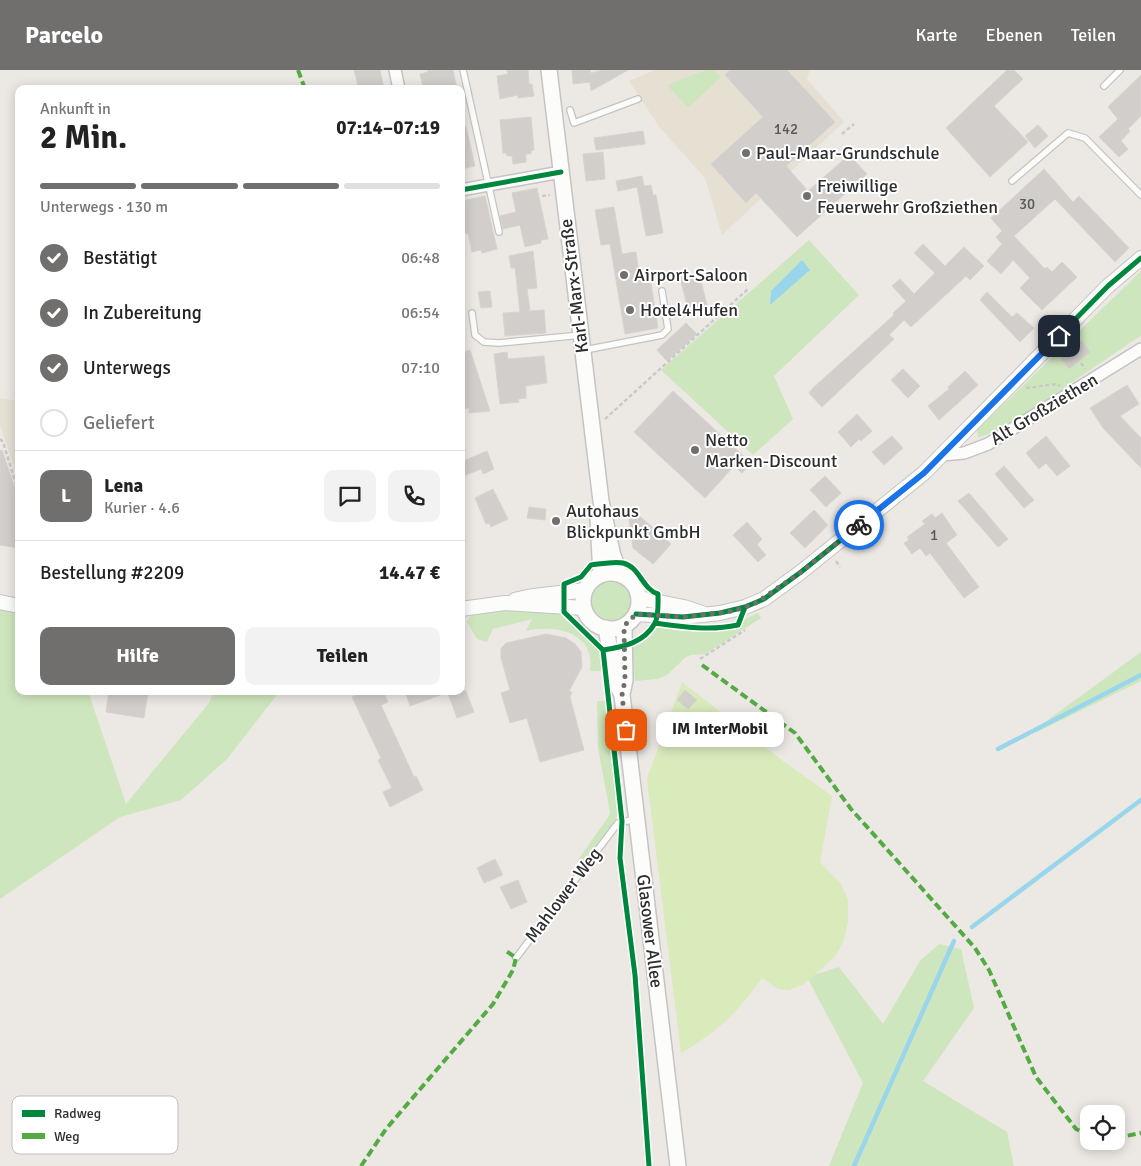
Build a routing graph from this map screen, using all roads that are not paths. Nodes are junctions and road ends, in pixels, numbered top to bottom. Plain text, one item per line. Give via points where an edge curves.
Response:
1 (395, 70) edge
2 (463, 70) edge
3 (548, 70) edge
4 (1120, 70) edge
5 (398, 85) edge
6 (1104, 86) dead end
7 (638, 99) dead end
8 (570, 110) dead end
9 (561, 172) junction
10 (1012, 181) dead end
11 (488, 184) junction
12 (465, 189) edge
13 (1141, 195) edge
14 (500, 232) dead end
15 (1141, 258) edge
16 (662, 291) dead end
17 (472, 313) dead end
18 (581, 343) junction
19 (1141, 350) edge
20 (942, 455) junction
21 (601, 501) junction
22 (601, 575) junction
23 (621, 575) junction
24 (585, 590) junction
25 (639, 598) junction
26 (0, 602) edge
27 (505, 603) junction
28 (15, 605) edge
29 (465, 608) edge
30 (584, 608) junction
31 (636, 614) junction
32 (705, 614) junction
33 (624, 626) junction
34 (606, 628) junction
35 (622, 695) junction
36 (636, 819) junction
37 (516, 958) dead end
38 (678, 1166) edge

1 - 5 street
2 - 11 lane
3 - 9 main road, Karl-Marx-Straße
4 - 6 lane
7 - 8 lane via 574,123
9 - 11 street
9 - 18 main road, Karl-Marx-Straße
10 - 13 lane via 1068,133 1085,138
11 - 12 street
11 - 14 lane
15 - 20 street, Alt Großziethen via 1108,286
16 - 18 lane via 668,329 662,335
17 - 18 lane via 475,336 484,342
18 - 21 main road, Karl-Marx-Straße
19 - 20 street, Alt Großziethen via 988,444 964,453
20 - 32 street, Alt Großziethen via 924,473 764,599 733,611
21 - 22 main road, Karl-Marx-Straße via 598,520
21 - 23 main road, Karl-Marx-Straße via 613,556
22 - 23 main road
22 - 24 main road
23 - 25 main road via 633,584
24 - 27 street via 538,594
24 - 30 main road
25 - 31 main road
25 - 32 street, Alt Großziethen
26 - 28 street
27 - 29 street
27 - 30 street
30 - 34 main road via 592,621
31 - 32 street, Alt Großziethen via 683,617
31 - 33 main road
33 - 34 main road
33 - 35 main road, Glasower Allee via 625,680
34 - 35 main road, Glasower Allee via 615,680
35 - 36 main road, Glasower Allee
36 - 37 lane, Mahlower Weg via 618,823
36 - 38 main road, Glasower Allee

